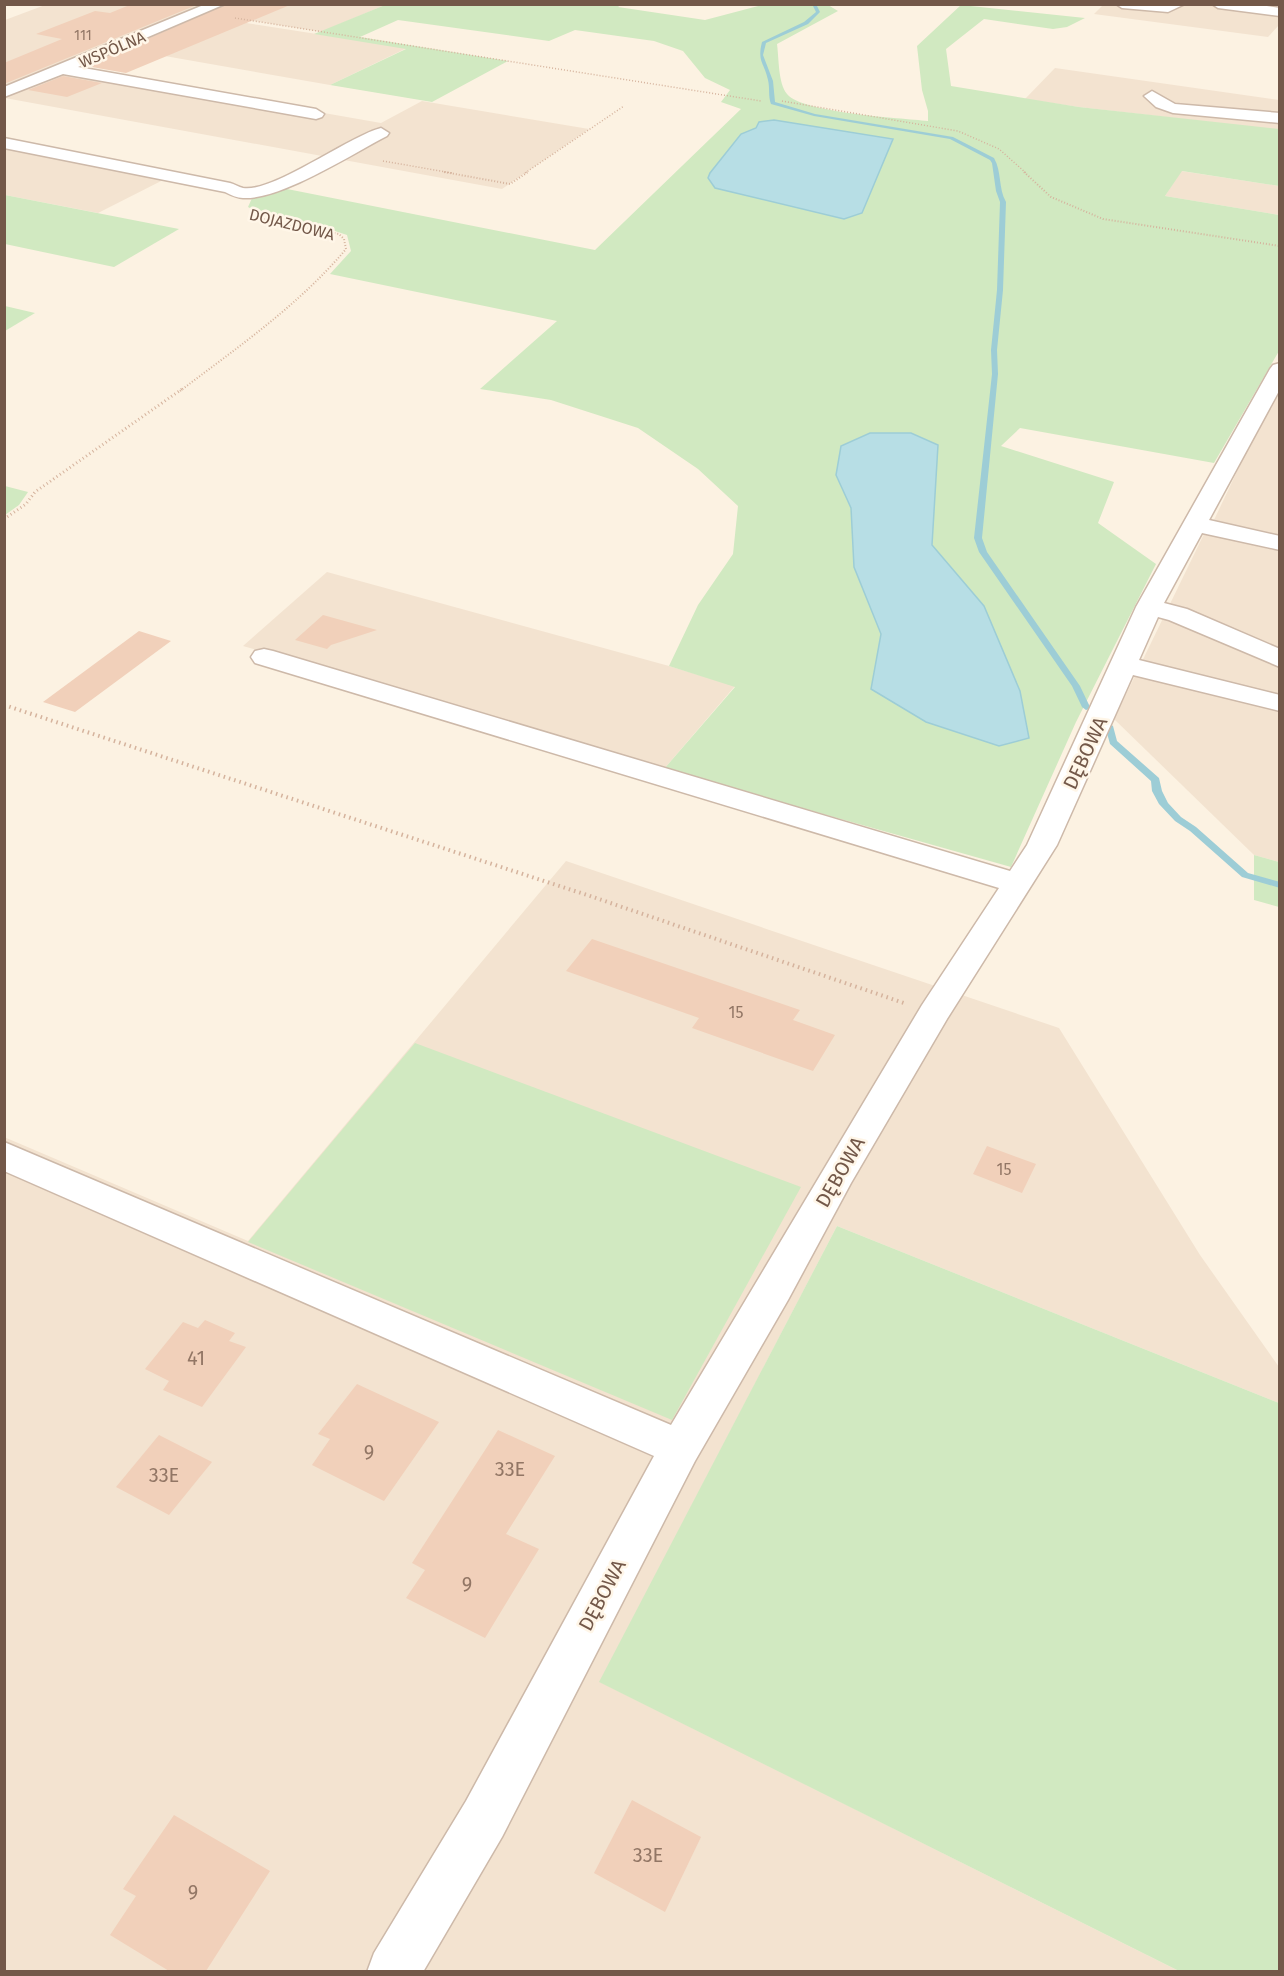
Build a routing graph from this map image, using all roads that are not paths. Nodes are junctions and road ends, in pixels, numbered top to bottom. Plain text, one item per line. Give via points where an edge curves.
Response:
1 (219, 4) edge
2 (1122, 4) edge
3 (1179, 4) edge
4 (1218, 4) edge
5 (1280, 12) edge
6 (62, 69) junction
7 (4, 93) edge
8 (1152, 96) dead end
9 (316, 114) dead end
10 (1280, 118) edge
11 (381, 133) dead end
12 (4, 143) edge
13 (1280, 369) edge
14 (1195, 524) junction
15 (1280, 543) edge
16 (1149, 607) junction
17 (264, 657) dead end
18 (1280, 659) edge
19 (1124, 665) junction
20 (1280, 703) edge
21 (1017, 883) junction
22 (4, 1155) edge
23 (680, 1448) junction
24 (393, 1971) edge

1 - 6 street, WSPÓLNA
2 - 3 street via 1168,8
4 - 5 street
6 - 7 street, WSPÓLNA
6 - 9 street
8 - 10 street via 1173,108
11 - 12 street, DOJAZDOWA via 290,179 243,193
13 - 14 street, DĘBOWA
14 - 15 street
14 - 16 street, DĘBOWA
16 - 18 street via 1178,614
16 - 19 street, DĘBOWA
17 - 21 street
19 - 20 street
19 - 21 street, DĘBOWA via 1042,845
21 - 23 street, DĘBOWA via 934,1013
22 - 23 street
23 - 24 street, DĘBOWA via 484,1819

